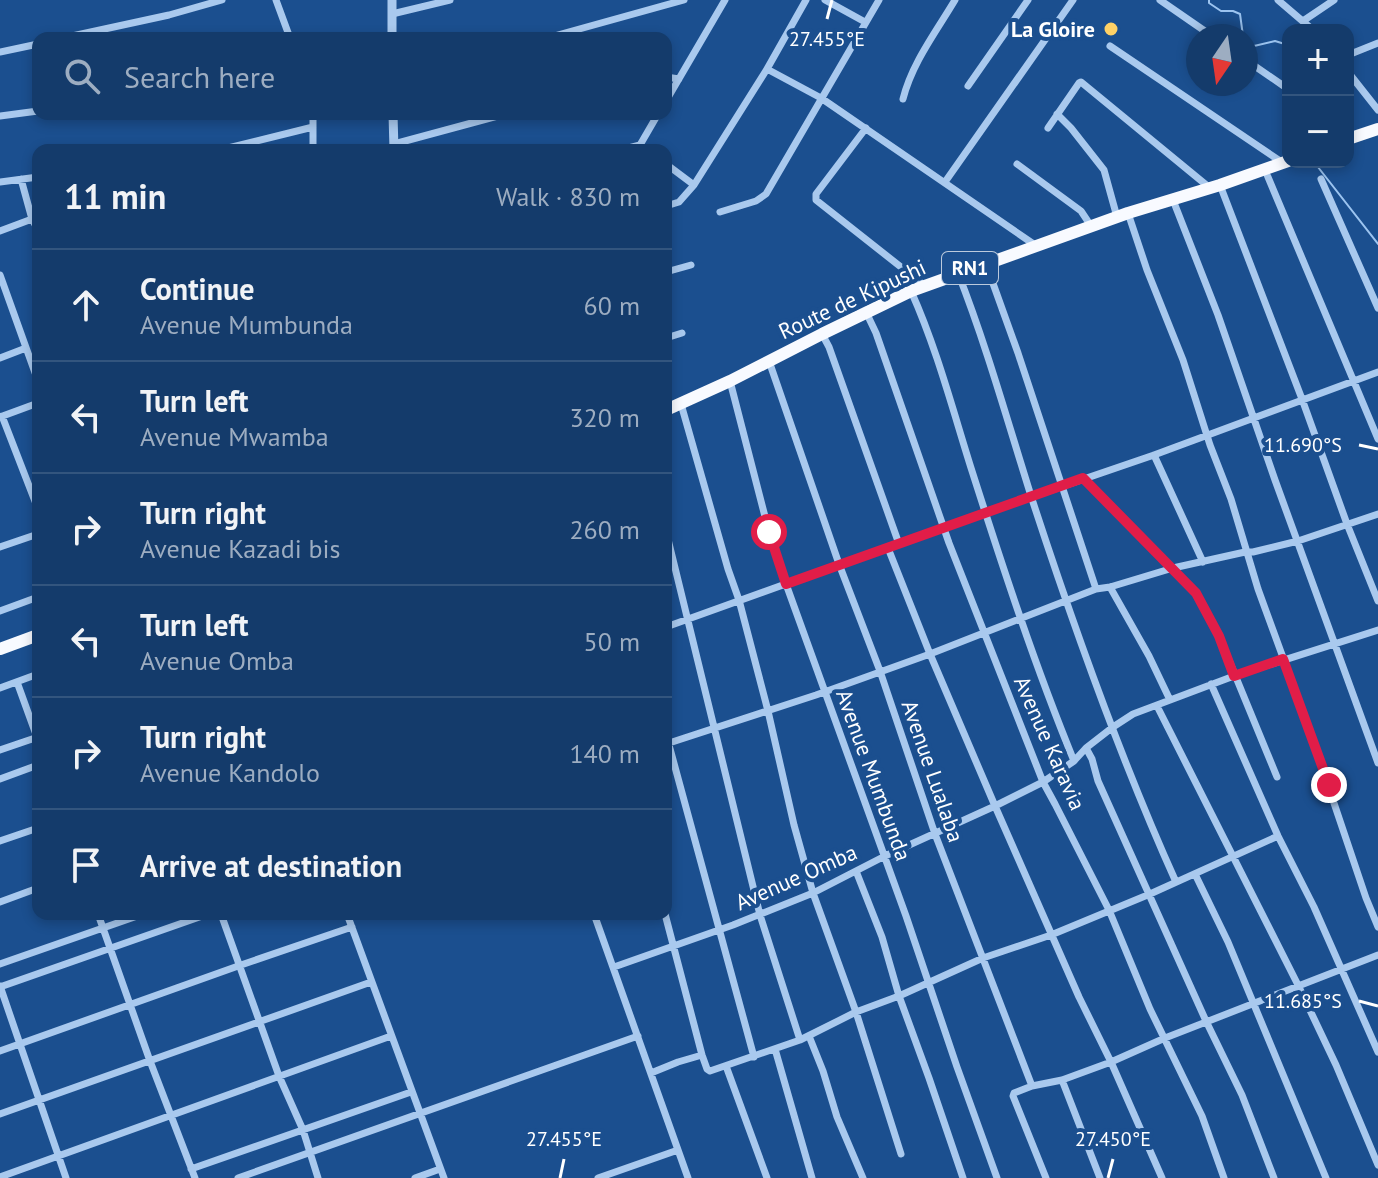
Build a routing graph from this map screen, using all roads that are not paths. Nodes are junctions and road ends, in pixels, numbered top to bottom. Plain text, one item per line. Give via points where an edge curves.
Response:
1 (222, 0) edge
2 (276, 0) edge
3 (392, 0) edge
4 (450, 0) edge
5 (684, 0) edge
6 (725, 0) edge
7 (806, 0) edge
8 (825, 0) edge
9 (879, 0) edge
10 (955, 0) edge
11 (1028, 0) edge
12 (1073, 0) edge
13 (1160, 0) edge
14 (1278, 0) edge
15 (1334, 0) edge
16 (392, 14) junction
17 (1303, 21) junction
18 (865, 22) junction
19 (1195, 24) edge
20 (1306, 24) edge
21 (91, 32) edge
22 (288, 32) edge
23 (392, 32) edge
24 (569, 32) edge
25 (1378, 43) edge
26 (32, 45) edge
27 (1110, 46) dead end
28 (0, 52) edge
29 (1354, 53) edge
30 (1258, 68) edge
31 (767, 69) junction
32 (672, 78) edge
33 (679, 79) junction
34 (1354, 80) edge
35 (1282, 85) edge
36 (968, 86) dead end
37 (672, 91) edge
38 (821, 98) junction
39 (903, 99) dead end
40 (1378, 110) edge
41 (32, 112) edge
42 (1057, 114) junction
43 (0, 116) edge
44 (313, 120) edge
45 (393, 120) edge
46 (485, 120) edge
47 (655, 120) edge
48 (313, 127) junction
49 (866, 128) junction
50 (1048, 128) dead end
51 (1378, 129) edge
52 (1354, 135) edge
53 (254, 144) edge
54 (313, 144) edge
55 (394, 144) edge
56 (404, 144) edge
57 (645, 144) edge
58 (1282, 160) edge
59 (1282, 163) edge
60 (1017, 164) dead end
61 (672, 168) edge
62 (1265, 170) junction
63 (32, 178) edge
64 (21, 179) junction
65 (1321, 179) dead end
66 (0, 182) edge
67 (945, 182) junction
68 (694, 185) junction
69 (1215, 187) junction
70 (1173, 200) junction
71 (672, 204) edge
72 (720, 212) dead end
73 (1122, 215) junction
74 (32, 219) joint
75 (1091, 226) junction
76 (0, 231) edge
77 (1035, 245) junction
78 (691, 265) dead end
79 (672, 270) edge
80 (958, 273) junction
81 (0, 275) edge
82 (990, 275) dead end
83 (925, 286) junction
84 (911, 291) junction
85 (1378, 308) edge
86 (866, 312) junction
87 (682, 333) dead end
88 (822, 334) junction
89 (672, 336) edge
90 (26, 348) junction
91 (0, 358) edge
92 (769, 361) junction
93 (32, 364) edge
94 (1378, 372) edge
95 (730, 381) junction
96 (1353, 381) junction
97 (1302, 399) junction
98 (681, 404) junction
99 (32, 405) edge
100 (672, 408) edge
101 (1, 417) edge
102 (1254, 419) junction
103 (1207, 435) junction
104 (1378, 439) edge
105 (1154, 455) junction
106 (1083, 478) junction
107 (1061, 486) junction
108 (32, 494) edge
109 (1032, 497) junction
110 (986, 514) junction
111 (1378, 514) edge
112 (1347, 524) junction
113 (944, 527) junction
114 (32, 536) edge
115 (1298, 541) junction
116 (899, 544) junction
117 (0, 547) edge
118 (888, 548) junction
119 (1245, 552) junction
120 (672, 555) edge
121 (1203, 562) junction
122 (839, 564) junction
123 (1173, 568) junction
124 (786, 584) junction
125 (1110, 587) junction
126 (1096, 589) junction
127 (32, 599) edge
128 (739, 600) junction
129 (1066, 601) junction
130 (1378, 601) edge
131 (0, 611) edge
132 (1022, 618) junction
133 (688, 619) junction
134 (672, 625) edge
135 (1378, 630) edge
136 (985, 633) junction
137 (32, 637) edge
138 (1335, 645) junction
139 (0, 649) edge
140 (930, 654) junction
141 (1283, 659) junction
142 (880, 671) junction
143 (32, 676) edge
144 (1234, 676) junction
145 (17, 682) junction
146 (1211, 684) junction
147 (0, 688) edge
148 (824, 692) junction
149 (1170, 700) junction
150 (1157, 706) junction
151 (768, 711) junction
152 (32, 722) edge
153 (1113, 727) junction
154 (714, 729) junction
155 (32, 740) edge
156 (672, 740) edge
157 (1086, 748) junction
158 (0, 750) edge
159 (672, 759) edge
160 (1074, 761) junction
161 (1378, 763) edge
162 (32, 767) edge
163 (1277, 777) dead end
164 (0, 779) edge
165 (1043, 782) junction
166 (995, 806) junction
167 (32, 830) edge
168 (935, 834) junction
169 (1278, 836) junction
170 (0, 841) edge
171 (885, 856) junction
172 (1235, 857) junction
173 (856, 871) junction
174 (1195, 874) junction
175 (1176, 882) junction
176 (32, 890) edge
177 (813, 893) junction
178 (1150, 894) junction
179 (0, 902) edge
180 (1109, 910) junction
181 (760, 915) junction
182 (100, 920) edge
183 (126, 920) edge
184 (192, 920) edge
185 (223, 920) edge
186 (349, 920) edge
187 (596, 920) edge
188 (666, 920) edge
189 (352, 927) junction
190 (1378, 927) edge
191 (103, 928) junction
192 (720, 929) junction
193 (1051, 935) junction
194 (673, 946) junction
195 (110, 950) junction
196 (1378, 955) edge
197 (983, 958) junction
198 (0, 964) edge
199 (241, 965) junction
200 (614, 967) junction
201 (1341, 969) junction
202 (371, 982) junction
203 (928, 983) junction
204 (1298, 985) junction
205 (0, 987) edge
206 (899, 996) junction
207 (1253, 1002) junction
208 (130, 1004) junction
209 (856, 1012) junction
210 (259, 1021) junction
211 (1206, 1021) junction
212 (391, 1036) junction
213 (638, 1036) junction
214 (809, 1036) junction
215 (1165, 1038) junction
216 (800, 1040) junction
217 (20, 1043) junction
218 (775, 1049) junction
219 (0, 1051) edge
220 (1378, 1052) edge
221 (702, 1055) junction
222 (754, 1057) junction
223 (150, 1061) junction
224 (1111, 1062) junction
225 (726, 1066) junction
226 (651, 1073) junction
227 (279, 1076) junction
228 (1062, 1080) junction
229 (1032, 1086) junction
230 (411, 1092) junction
231 (38, 1100) junction
232 (0, 1114) edge
233 (419, 1114) junction
234 (170, 1115) junction
235 (303, 1130) junction
236 (678, 1150) junction
237 (310, 1153) junction
238 (901, 1154) dead end
239 (58, 1156) junction
240 (1378, 1165) edge
241 (191, 1169) junction
242 (440, 1169) junction
243 (0, 1177) edge
244 (66, 1178) edge
245 (195, 1178) edge
246 (238, 1178) edge
247 (318, 1178) edge
248 (415, 1178) edge
249 (444, 1178) edge
250 (598, 1178) edge
251 (688, 1178) edge
252 (767, 1178) edge
253 (812, 1178) edge
254 (863, 1178) edge
255 (963, 1178) edge
256 (997, 1178) edge
257 (1046, 1178) edge
258 (1100, 1178) edge
259 (1162, 1178) edge
260 (1224, 1178) edge
261 (1274, 1178) edge
262 (1326, 1178) edge

1 - 21 street
2 - 22 street
3 - 16 street
4 - 16 street
5 - 24 street
6 - 33 street
7 - 31 street
8 - 18 street
9 - 18 street
10 - 39 street via 913,69
11 - 36 street
12 - 67 street
13 - 19 street
14 - 17 street
15 - 17 street
16 - 23 street
17 - 20 street
18 - 38 street
25 - 29 street
26 - 28 street
27 - 58 street
30 - 35 street
31 - 38 street
31 - 68 street
32 - 33 street
33 - 37 street
34 - 40 street
38 - 49 street
38 - 72 street via 764,197
41 - 43 street
42 - 50 street
42 - 69 street via 1082,83
42 - 73 street via 1104,170
44 - 48 street
45 - 55 street
46 - 56 street
47 - 57 street
48 - 53 street
48 - 54 street
49 - 67 street
49 - 83 street via 816,200
51 - 52 highway
59 - 62 highway, Route de Kipushi / RN1
60 - 75 street via 1081,211
61 - 68 street
62 - 69 highway, Route de Kipushi / RN1
62 - 96 street
63 - 64 street
64 - 66 street
64 - 74 street
65 - 85 street
67 - 77 street
68 - 71 street
69 - 70 highway, Route de Kipushi / RN1
69 - 97 street
70 - 73 highway, Route de Kipushi / RN1
70 - 102 street
73 - 75 highway, Route de Kipushi / RN1
73 - 103 street via 1183,360
74 - 76 street
75 - 77 highway, Route de Kipushi / RN1
77 - 80 highway, Route de Kipushi / RN1
78 - 79 street
80 - 83 highway, Route de Kipushi / RN1
80 - 109 street
81 - 90 street
82 - 107 street
83 - 84 highway, Route de Kipushi / RN1
84 - 86 highway, Route de Kipushi / RN1
84 - 110 street
86 - 88 highway, Route de Kipushi / RN1
86 - 113 street, Avenue Karavia
87 - 89 street
88 - 92 highway, Route de Kipushi / RN1
88 - 116 street
90 - 91 street
90 - 93 street
92 - 95 highway, Route de Kipushi / RN1
92 - 122 street, Avenue Lualaba
94 - 96 street
95 - 98 highway, Route de Kipushi / RN1
95 - 124 street, Avenue Mumbunda
96 - 97 street
96 - 104 street
97 - 102 street
97 - 112 street
98 - 100 highway, Route de Kipushi / RN1
98 - 128 street
99 - 101 street
101 - 108 street
102 - 103 street
102 - 115 street
103 - 105 street
103 - 119 street
105 - 106 street
105 - 121 street
106 - 107 street
106 - 123 street
107 - 109 street
107 - 126 street
109 - 110 street
109 - 129 street
110 - 113 street
110 - 132 street
111 - 112 street
112 - 115 street
112 - 130 street
113 - 116 street
113 - 136 street, Avenue Karavia
114 - 117 street
115 - 119 street
115 - 138 street
116 - 118 street
118 - 122 street
118 - 140 street
119 - 121 street
119 - 141 street
120 - 133 street
121 - 123 street
122 - 124 street
122 - 142 street, Avenue Lualaba
123 - 125 street
123 - 144 street via 1206,610
124 - 128 street
124 - 148 street, Avenue Mumbunda
125 - 126 street
125 - 149 street
126 - 129 street
127 - 131 street
128 - 133 street
128 - 151 street
129 - 132 street
129 - 153 street
132 - 136 street
132 - 160 street
133 - 134 street
133 - 154 street
135 - 138 street, Avenue Omba
136 - 140 street
136 - 165 street, Avenue Karavia
137 - 139 highway
138 - 141 street, Avenue Omba
138 - 161 street
140 - 142 street
140 - 166 street
141 - 144 street, Avenue Omba
141 - 190 street
142 - 148 street
142 - 168 street, Avenue Lualaba
143 - 145 street
144 - 146 street, Avenue Omba
144 - 163 street
145 - 147 street
145 - 152 street
146 - 149 street, Avenue Omba
146 - 169 street
148 - 151 street
148 - 171 street, Avenue Mumbunda
149 - 150 street, Avenue Omba
150 - 153 street, Avenue Omba
150 - 172 street
151 - 154 street
151 - 177 street
153 - 157 street, Avenue Omba
153 - 175 street
154 - 156 street
154 - 181 street
155 - 158 street
157 - 160 street, Avenue Omba
157 - 178 street
159 - 192 street
160 - 165 street, Avenue Omba
162 - 164 street
165 - 166 street, Avenue Omba
165 - 180 street, Avenue Karavia
166 - 168 street, Avenue Omba
166 - 193 street
167 - 170 street
168 - 171 street, Avenue Omba
168 - 197 street, Avenue Lualaba
169 - 172 street
169 - 201 street
171 - 173 street, Avenue Omba
171 - 203 street, Avenue Mumbunda
172 - 174 street
172 - 204 street
173 - 177 street, Avenue Omba
173 - 206 street
174 - 175 street
174 - 207 street
175 - 178 street
176 - 179 street
177 - 181 street, Avenue Omba
177 - 209 street
178 - 180 street
178 - 211 street
180 - 193 street
180 - 215 street, Avenue Karavia
181 - 192 street, Avenue Omba
181 - 216 street
182 - 191 street
183 - 191 street
184 - 195 street
185 - 199 street
186 - 189 street
187 - 200 street
188 - 194 street
189 - 199 street
189 - 202 street
191 - 195 street
191 - 198 street
192 - 194 street, Avenue Omba
192 - 222 street
193 - 197 street
193 - 224 street
194 - 200 street, Avenue Omba
194 - 221 street
195 - 205 street
195 - 208 street
196 - 201 street
197 - 203 street
197 - 229 street, Avenue Lualaba
199 - 208 street
199 - 210 street
200 - 213 street
201 - 204 street
201 - 220 street
202 - 210 street
202 - 212 street
203 - 206 street
203 - 256 street, Avenue Mumbunda
204 - 207 street
204 - 240 street
205 - 217 street
206 - 209 street
206 - 255 street
207 - 211 street
207 - 262 street
208 - 217 street
208 - 223 street
209 - 214 street
209 - 238 street
210 - 223 street
210 - 227 street
211 - 215 street
211 - 261 street
212 - 227 street
212 - 230 street
213 - 226 street
213 - 233 street
214 - 216 street
214 - 254 street
215 - 224 street
215 - 260 street, Avenue Karavia
216 - 218 street
217 - 219 street
217 - 231 street
218 - 222 street
218 - 253 street
221 - 225 street via 710,1071
221 - 226 street
222 - 225 street
223 - 231 street
223 - 234 street
224 - 228 street
224 - 259 street
225 - 252 street
226 - 236 street
227 - 234 street
227 - 235 street
228 - 229 street
228 - 258 street
229 - 257 street via 1013,1095
230 - 233 street
230 - 235 street
231 - 232 street
231 - 239 street
233 - 237 street
233 - 242 street
234 - 239 street
234 - 241 street
235 - 237 street
235 - 241 street
236 - 250 street
236 - 251 street
237 - 246 street
237 - 247 street
239 - 243 street
239 - 244 street
241 - 245 street
242 - 248 street
242 - 249 street

